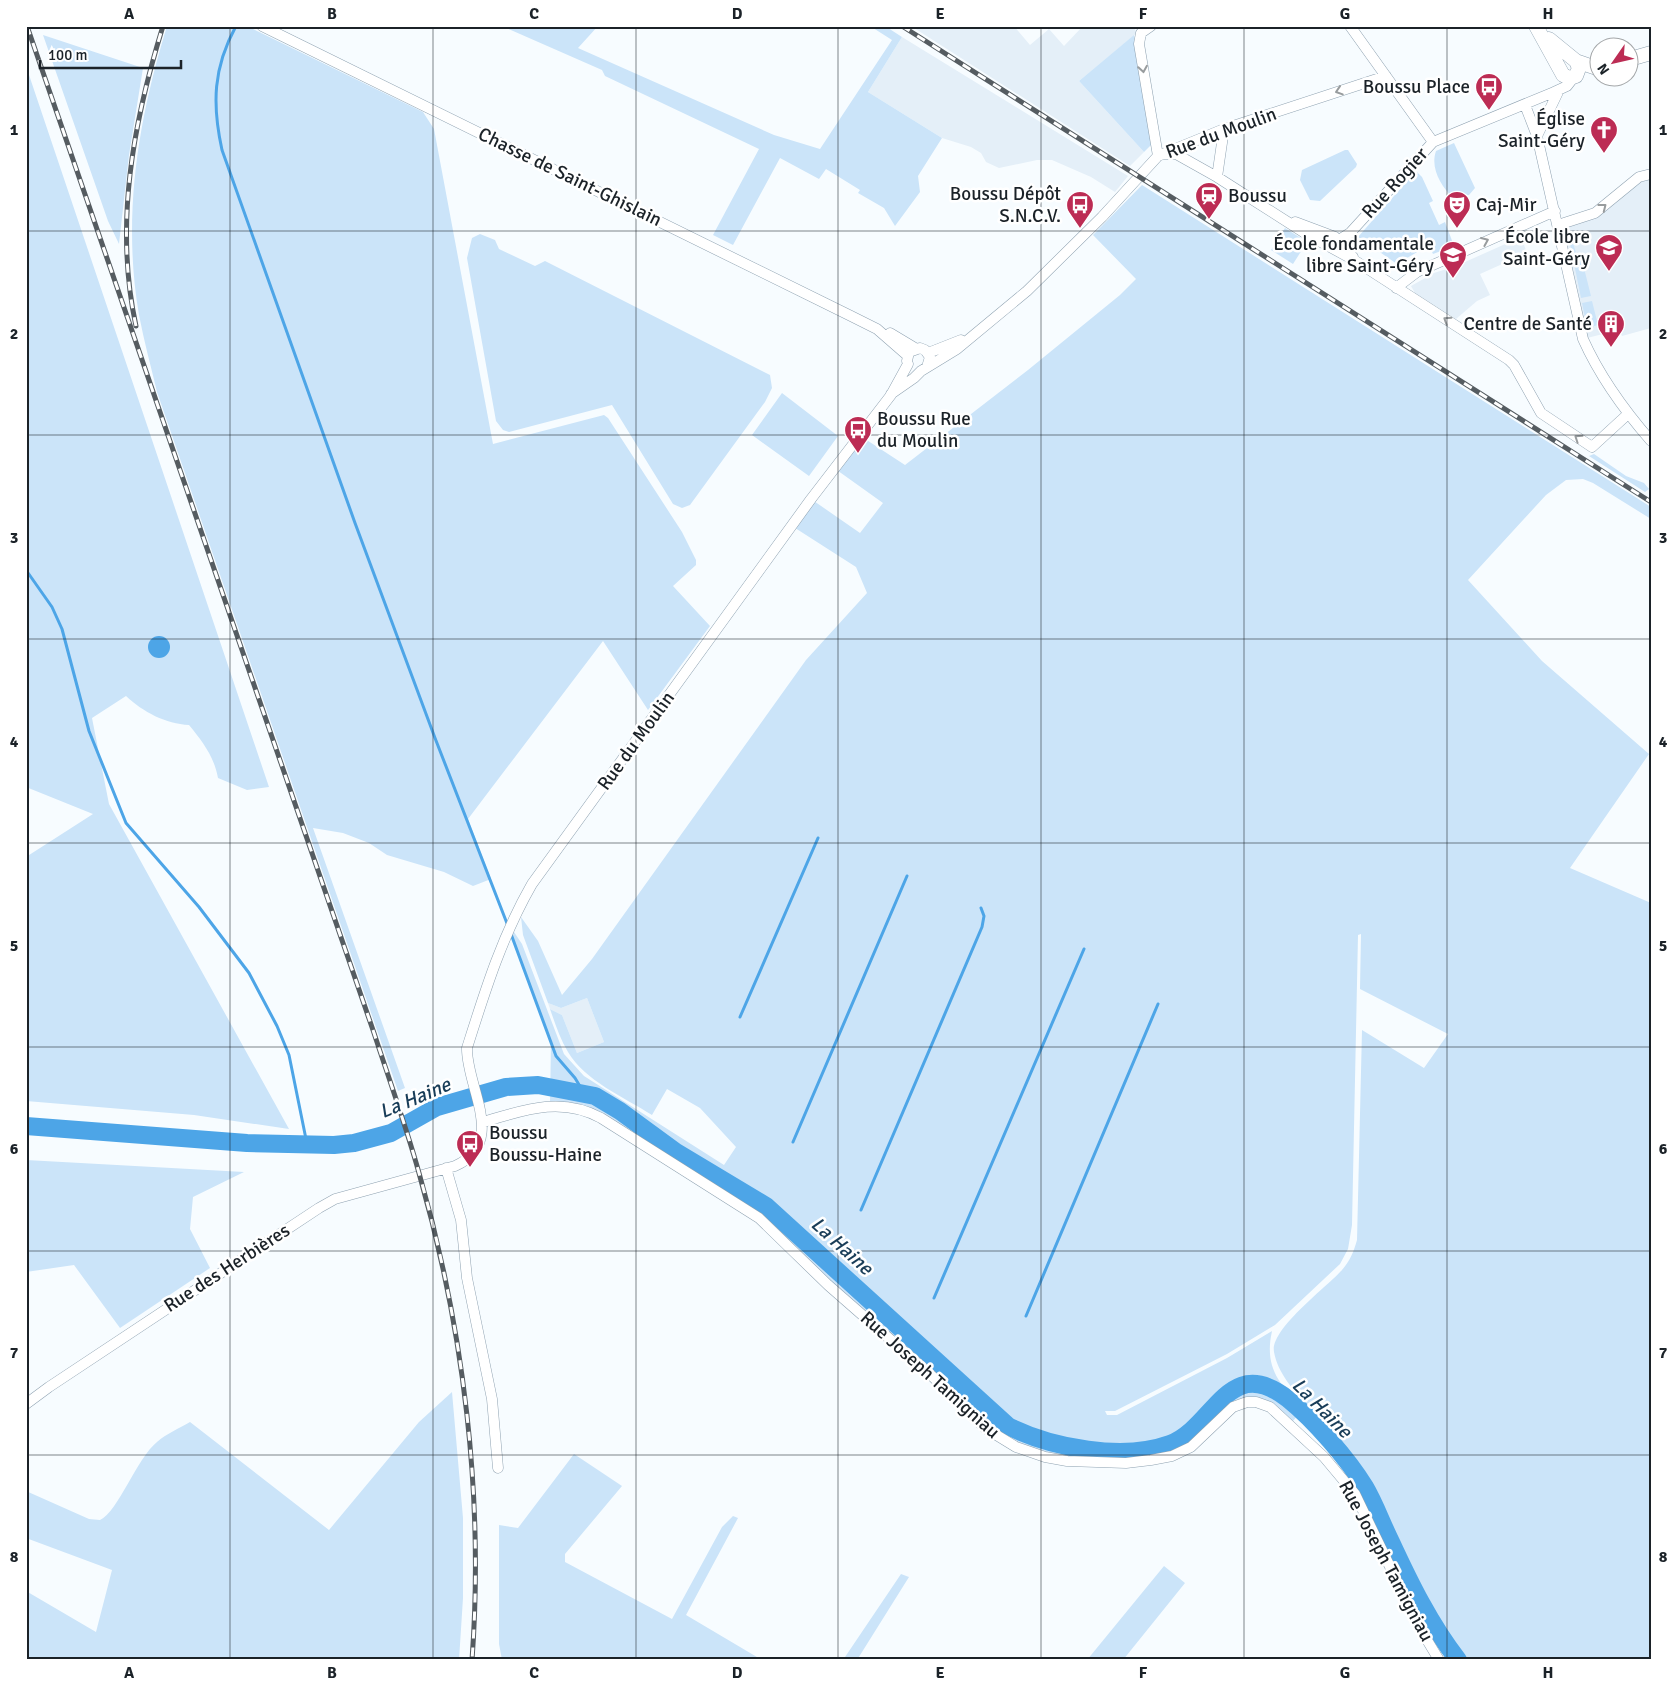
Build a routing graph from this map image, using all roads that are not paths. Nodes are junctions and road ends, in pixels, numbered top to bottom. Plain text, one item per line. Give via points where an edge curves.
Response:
1 (262, 26) edge
2 (1151, 26) edge
3 (1350, 26) edge
4 (1537, 26) edge
5 (276, 29) edge
6 (1590, 68) edge
7 (1570, 69) junction
8 (1386, 76) junction
9 (1556, 91) junction
10 (1526, 105) junction
11 (1224, 129) junction
12 (1537, 136) junction
13 (1433, 142) junction
14 (1158, 156) junction
15 (1651, 174) edge
16 (1218, 177) junction
17 (1555, 211) junction
18 (1284, 219) junction
19 (1558, 225) junction
20 (1344, 239) junction
21 (1321, 240) junction
22 (1354, 260) junction
23 (1396, 288) junction
24 (973, 334) junction
25 (928, 353) junction
26 (910, 356) junction
27 (924, 369) junction
28 (890, 394) junction
29 (1628, 414) junction
30 (1651, 441) edge
31 (483, 1122) junction
32 (446, 1168) junction
33 (26, 1404) edge
34 (498, 1468) dead end
35 (1439, 1660) edge

1 - 5 street, Chasse de Saint-Ghislain
2 -> 14 street via 1141,34 1139,44
3 - 8 street
4 - 7 main road via 1556,46
5 - 26 street, Chasse de Saint-Ghislain via 877,329
6 - 7 main road
7 - 9 street, Rue Rogier via 1569,84
8 -> 11 street, Rue du Moulin
8 - 13 street
9 - 10 street, Rue Rogier
9 - 12 street
10 - 12 street
10 - 13 street, Rue Rogier
11 - 14 street, Rue du Moulin
11 - 16 street
12 - 17 street
13 - 20 street, Rue Rogier
14 - 16 street via 1176,154
14 - 24 street, Rue du Moulin via 1027,291
19 -> 15 street via 1595,213 1640,177
16 - 18 street
17 - 19 street
23 -> 17 street via 1416,272
18 - 20 street
18 - 21 street
19 - 29 street via 1583,339 1595,364
20 - 21 street
20 - 22 street
21 - 22 street
22 - 23 street
29 -> 23 street via 1592,447 1541,413 1509,360
24 - 25 street, Rue du Moulin
24 - 27 street, Rue du Moulin via 943,359
25 - 26 street via 925,350
25 - 27 street via 930,360
26 - 27 street via 913,370
26 - 28 street, Rue du Moulin
27 - 28 street, Rue du Moulin
28 - 31 street, Rue du Moulin via 532,884 503,942 467,1048
29 - 30 street
31 - 32 street via 472,1154 462,1163
31 - 35 street, Rue Joseph Tamigniau via 550,1105 581,1108 601,1118 759,1218 986,1428 1000,1439 1030,1453 1088,1463 1172,1456 1191,1447 1233,1407 1247,1402 1270,1407 1324,1457 1355,1494
32 - 33 street, Rue des Herbières via 335,1199 71,1371
32 - 34 street via 461,1220 466,1278 492,1399

